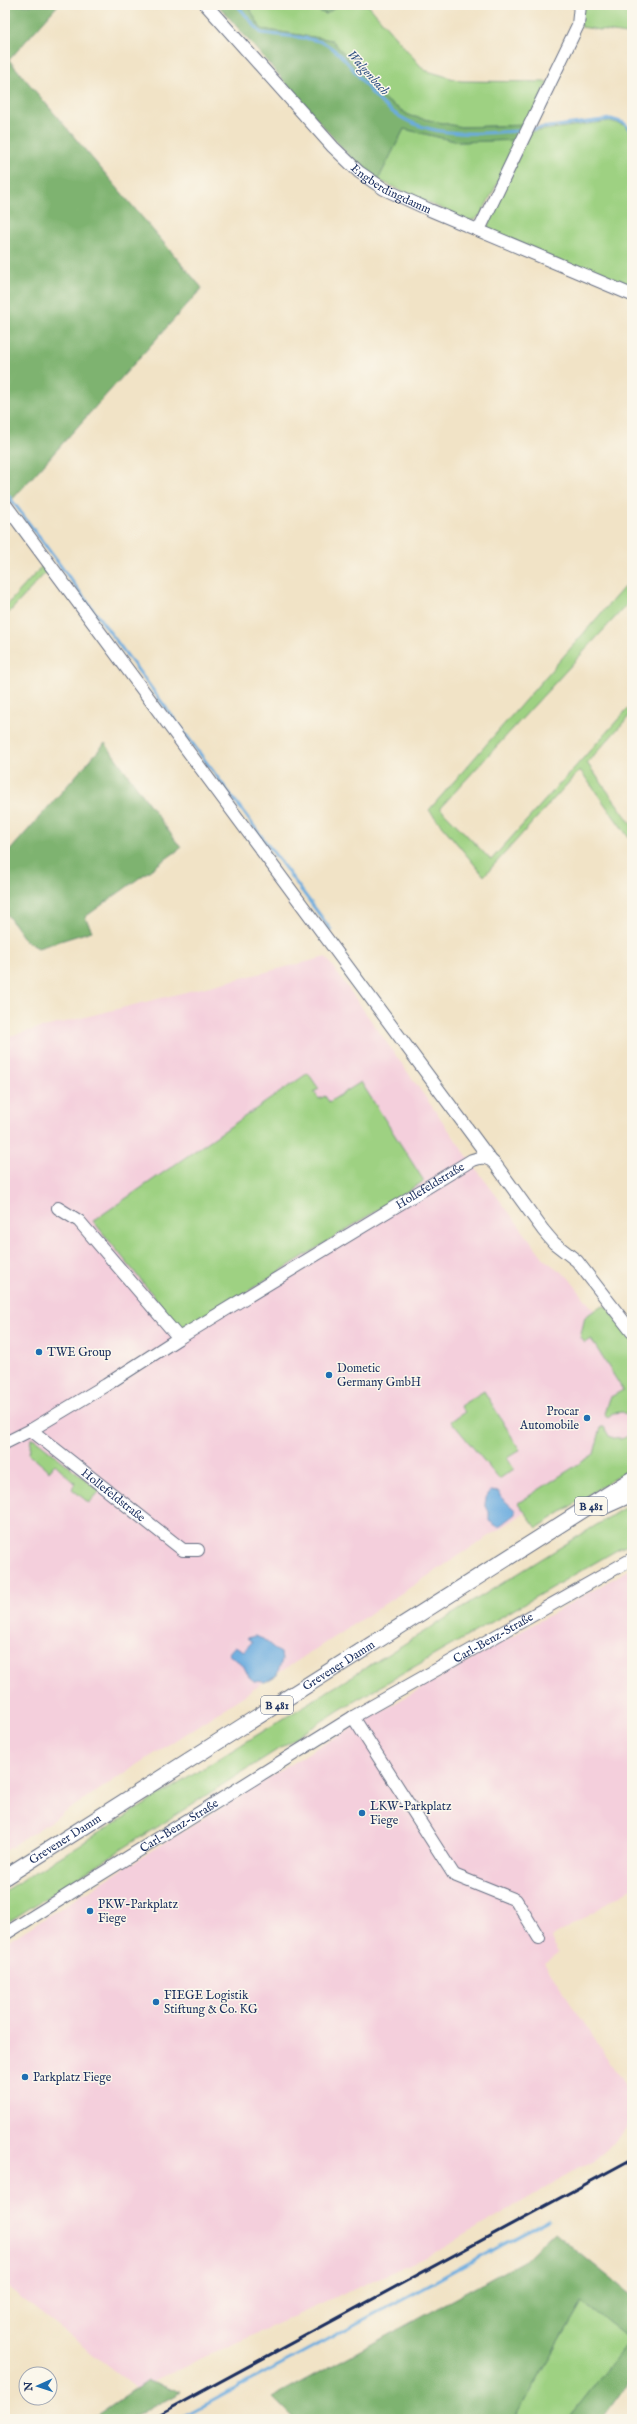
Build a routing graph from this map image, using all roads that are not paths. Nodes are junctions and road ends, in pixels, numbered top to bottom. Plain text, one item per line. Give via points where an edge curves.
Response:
1 (206, 5) edge
2 (580, 5) edge
3 (478, 230) junction
4 (632, 295) edge
5 (5, 504) edge
6 (490, 1159) junction
7 (58, 1208) dead end
8 (632, 1332) edge
9 (179, 1338) junction
10 (31, 1430) junction
11 (5, 1443) edge
12 (632, 1479) edge
13 (632, 1494) edge
14 (550, 1532) junction
15 (198, 1550) dead end
16 (632, 1558) edge
17 (353, 1717) junction
18 (5, 1877) edge
19 (5, 1934) edge
20 (539, 1938) dead end

1 - 3 street, Engberdingdamm via 333,147 359,172 384,189
2 - 3 street via 578,25
3 - 4 street, Engberdingdamm
5 - 6 street
6 - 8 street via 554,1243 577,1261
6 - 9 street, Hollefeldstraße via 481,1157 472,1160
7 - 9 street via 79,1221
9 - 10 street, Hollefeldstraße
10 - 11 street, Hollefeldstraße
10 - 15 street, Hollefeldstraße via 183,1550
12 - 14 main road, Grevener Damm / B 481
13 - 14 main road
14 - 18 main road, Grevener Damm / B 481
16 - 17 street, Carl-Benz-Straße
17 - 19 street, Carl-Benz-Straße
17 - 20 street via 454,1876 516,1900

